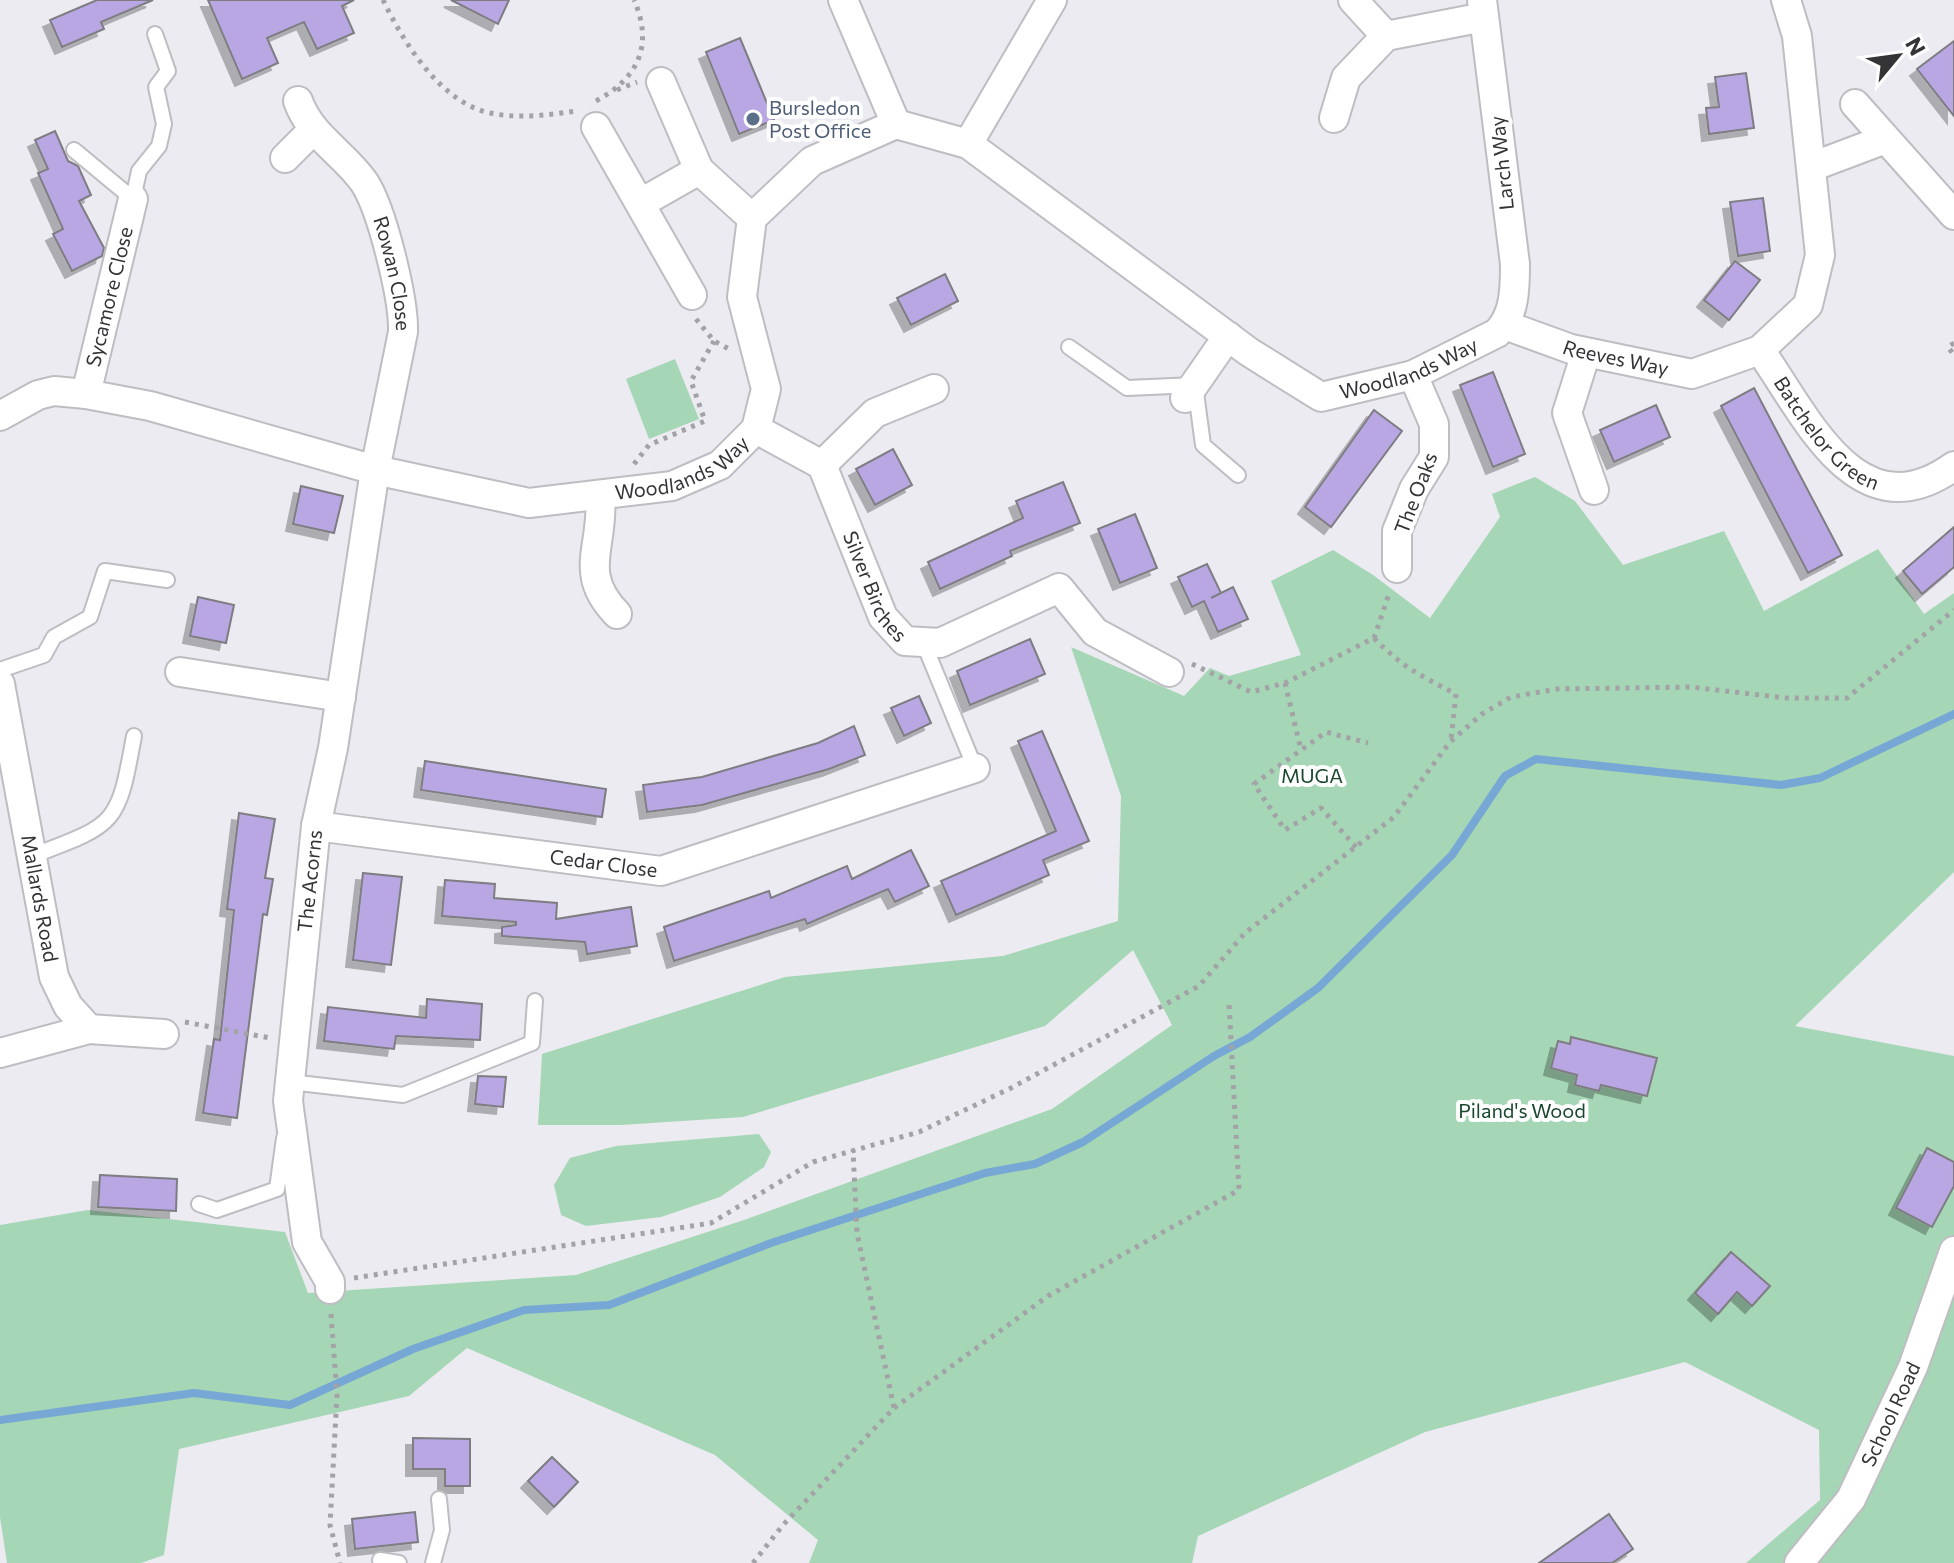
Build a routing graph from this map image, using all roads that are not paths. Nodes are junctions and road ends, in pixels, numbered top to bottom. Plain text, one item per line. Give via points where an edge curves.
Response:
1 (843, 0) edge
2 (1052, 0) edge
3 (1353, 0) edge
4 (1786, 0) edge
5 (1483, 8) edge
6 (155, 34) dead end
7 (1386, 36) junction
8 (661, 82) dead end
9 (298, 101) dead end
10 (1855, 104) dead end
11 (590, 113) road end
12 (1334, 118) dead end
13 (896, 124) junction
14 (312, 131) junction
15 (1883, 140) junction
16 (968, 144) junction
17 (74, 150) dead end
18 (285, 158) dead end
19 (1814, 166) junction
20 (699, 170) junction
21 (133, 199) junction
22 (641, 203) junction
23 (1954, 215) edge
24 (752, 218) junction
25 (692, 295) road end
26 (1505, 325) junction
27 (1228, 336) junction
28 (1069, 347) dead end
29 (1760, 350) junction
30 (1586, 353) junction
31 (1413, 375) junction
32 (934, 389) dead end
33 (1190, 391) junction
34 (86, 394) junction
35 (0, 416) edge
36 (756, 429) junction
37 (822, 465) junction
38 (1954, 466) edge
39 (375, 470) junction
40 (1238, 475) dead end
41 (1594, 490) dead end
42 (608, 494) junction
43 (1397, 568) road end
44 (167, 580) dead end
45 (617, 614) dead end
46 (924, 644) junction
47 (0, 670) edge
48 (180, 672) dead end
49 (1169, 672) road end
50 (0, 684) edge
51 (341, 697) junction
52 (134, 736) dead end
53 (975, 768) joint
54 (316, 826) junction
55 (32, 856) junction
56 (535, 1001) dead end
57 (89, 1029) junction
58 (164, 1034) road end
59 (0, 1053) edge
60 (289, 1092) junction
61 (199, 1204) dead end
62 (1954, 1251) edge
63 (330, 1286) road end
64 (439, 1499) dead end
65 (380, 1560) dead end
66 (399, 1563) edge
67 (433, 1563) edge
68 (1799, 1563) edge

1 - 13 street
2 - 16 street
3 - 7 street
4 - 19 street, Reeves Way via 1797,36
5 - 7 street
5 - 26 street, Larch Way via 1515,264 1515,296
6 - 21 lane via 168,71 156,87 164,124 159,146 139,171
7 - 12 street via 1346,78
8 - 20 street
9 - 14 street, Rowan Close
10 - 15 street
11 - 22 street
13 - 16 street, Woodlands Way
13 - 24 street via 812,161
14 - 18 street
14 - 39 street, Rowan Close via 366,185 401,289 403,332
15 - 19 street
15 - 23 street
16 - 27 street, Woodlands Way
17 - 21 lane
19 - 29 street, Reeves Way via 1820,255 1808,305
20 - 22 street
20 - 24 street
21 - 34 street, Sycamore Close
22 - 25 street
24 - 36 street, Woodlands Way via 742,297 766,389
26 - 30 street, Reeves Way
26 - 31 street, Woodlands Way
27 - 31 street, Woodlands Way via 1321,397
27 - 33 street
28 - 33 lane via 1127,388
29 - 30 street, Reeves Way via 1692,374
29 - 38 street, Batchelor Green via 1815,430 1861,479 1906,489
30 - 41 street via 1567,413
31 - 43 street, The Oaks via 1434,424 1434,457 1397,531
32 - 37 street via 875,413
33 - 40 lane via 1203,445
34 - 35 street, Woodlands Way via 38,395
34 - 39 street, Woodlands Way via 150,406
36 - 37 street
36 - 42 street, Woodlands Way via 720,465 672,486
37 - 46 street, Silver Birches via 883,617 905,641
39 - 42 street, Woodlands Way via 529,503
39 - 51 street, The Acorns
42 - 45 street via 592,559 600,597
44 - 47 lane via 105,571 90,617 54,637 44,655
46 - 49 street, Silver Birches via 966,633 1059,588 1095,632
46 - 53 lane
48 - 51 street
50 - 55 street, Mallards Road
51 - 54 street, The Acorns
52 - 55 lane via 122,800 111,818 82,837
53 - 54 street, Cedar Close via 661,871
54 - 60 street, The Acorns
55 - 57 street, Mallards Road via 54,977 68,1006
56 - 60 lane via 532,1043 403,1095
57 - 58 street
57 - 59 street
60 - 61 lane via 277,1189 217,1210
60 - 63 street, The Acorns via 307,1242
62 - 68 street, School Road via 1913,1367 1851,1499
64 - 67 lane via 442,1530
65 - 66 lane

